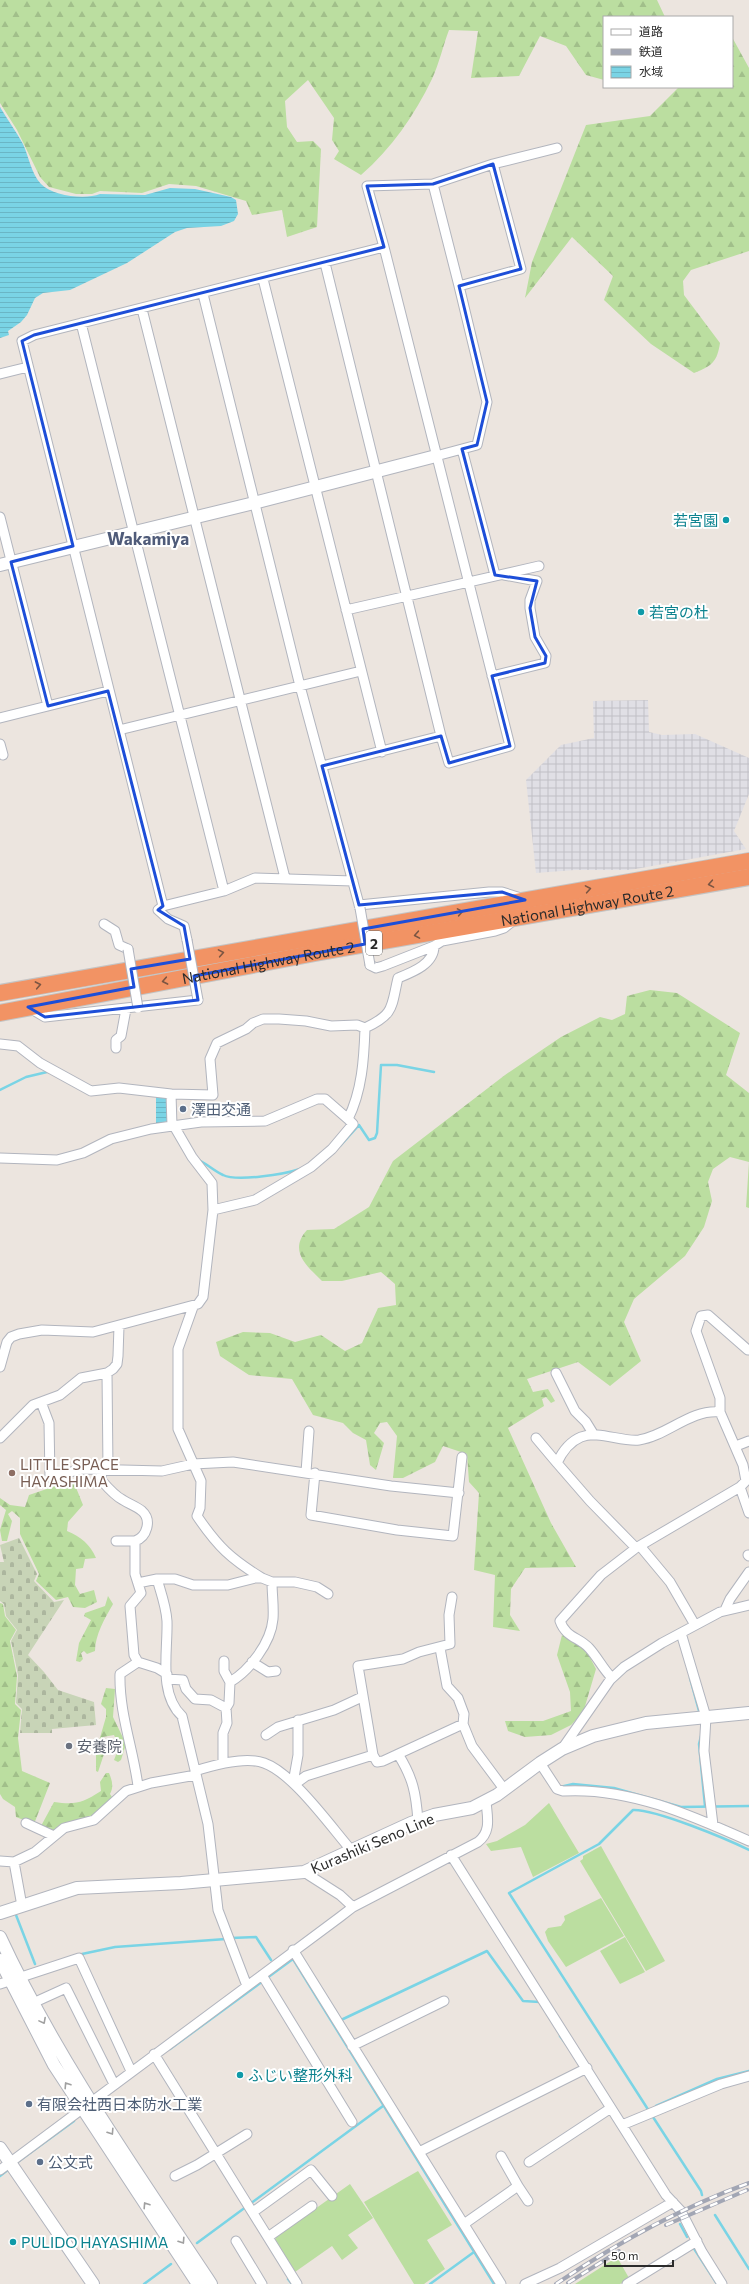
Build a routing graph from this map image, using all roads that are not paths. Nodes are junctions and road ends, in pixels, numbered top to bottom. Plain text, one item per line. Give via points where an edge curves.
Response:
1 (557, 148) dead end
2 (493, 164) junction
3 (433, 184) junction
4 (384, 247) junction
5 (325, 263) junction
6 (263, 279) junction
7 (459, 286) junction
8 (203, 294) junction
9 (142, 309) junction
10 (81, 323) junction
11 (28, 367) junction
12 (0, 374) edge
13 (462, 449) junction
14 (436, 456) junction
15 (376, 471) junction
16 (315, 487) junction
17 (254, 503) junction
18 (0, 517) edge
19 (194, 518) junction
20 (134, 532) junction
21 (72, 546) junction
22 (6, 564) edge
23 (539, 566) dead end
24 (499, 575) junction
25 (467, 581) junction
26 (407, 595) junction
27 (346, 610) junction
28 (361, 671) junction
29 (492, 676) junction
30 (300, 686) junction
31 (108, 691) junction
32 (240, 701) junction
33 (48, 706) junction
34 (180, 716) junction
35 (0, 718) edge
36 (119, 730) junction
37 (441, 736) junction
38 (0, 744) edge
39 (382, 752) junction
40 (3, 755) dead end
41 (322, 766) junction
42 (749, 861) edge
43 (749, 877) edge
44 (285, 878) junction
45 (353, 881) junction
46 (224, 891) junction
47 (525, 900) junction
48 (163, 906) junction
49 (360, 907) junction
50 (515, 919) junction
51 (104, 924) dead end
52 (434, 946) junction
53 (0, 993) edge
54 (28, 1007) junction
55 (138, 1008) junction
56 (126, 1009) junction
57 (0, 1013) edge
58 (365, 1028) junction
59 (0, 1044) edge
60 (116, 1048) dead end
61 (171, 1094) junction
62 (348, 1119) junction
63 (171, 1126) junction
64 (0, 1158) edge
65 (213, 1210) junction
66 (194, 1307) junction
67 (120, 1326) junction
68 (3, 1346) edge
69 (748, 1350) dead end
70 (0, 1367) edge
71 (107, 1373) junction
72 (556, 1374) dead end
73 (41, 1402) junction
74 (720, 1412) junction
75 (309, 1431) dead end
76 (594, 1435) junction
77 (0, 1438) edge
78 (536, 1438) dead end
79 (749, 1440) edge
80 (736, 1446) junction
81 (462, 1457) dead end
82 (193, 1464) junction
83 (557, 1464) junction
84 (104, 1469) junction
85 (310, 1473) junction
86 (745, 1483) edge
87 (459, 1493) junction
88 (749, 1514) edge
89 (116, 1541) dead end
90 (135, 1541) junction
91 (638, 1547) junction
92 (749, 1572) edge
93 (262, 1578) junction
94 (157, 1579) junction
95 (272, 1582) junction
96 (138, 1583) junction
97 (328, 1594) dead end
98 (452, 1597) dead end
99 (749, 1605) edge
100 (725, 1610) junction
101 (695, 1625) junction
102 (681, 1633) junction
103 (440, 1648) junction
104 (224, 1661) dead end
105 (138, 1662) junction
106 (252, 1662) junction
107 (276, 1671) dead end
108 (167, 1677) junction
109 (612, 1678) junction
110 (230, 1682) junction
111 (362, 1697) junction
112 (226, 1708) junction
113 (749, 1713) edge
114 (706, 1717) junction
115 (298, 1720) junction
116 (463, 1724) junction
117 (266, 1735) dead end
118 (562, 1749) junction
119 (398, 1754) junction
120 (373, 1755) junction
121 (540, 1762) junction
122 (223, 1763) junction
123 (196, 1773) junction
124 (294, 1784) junction
125 (138, 1786) junction
126 (504, 1789) junction
127 (486, 1801) junction
128 (418, 1820) junction
129 (26, 1823) dead end
130 (714, 1825) junction
131 (54, 1836) junction
132 (749, 1840) edge
133 (352, 1851) junction
134 (451, 1855) junction
135 (0, 1861) edge
136 (14, 1862) junction
137 (304, 1872) junction
138 (214, 1879) junction
139 (22, 1906) junction
140 (354, 1908) junction
141 (0, 1913) edge
142 (0, 1937) edge
143 (293, 1950) junction
144 (0, 1960) edge
145 (262, 1975) junction
146 (9, 1980) edge
147 (247, 1986) junction
148 (444, 2001) dead end
149 (33, 2003) junction
150 (352, 2046) junction
151 (156, 2058) junction
152 (587, 2068) junction
153 (131, 2071) junction
154 (749, 2076) edge
155 (114, 2084) junction
156 (87, 2105) junction
157 (611, 2108) junction
158 (352, 2122) dead end
159 (622, 2125) junction
160 (247, 2134) dead end
161 (0, 2148) edge
162 (419, 2152) junction
163 (216, 2153) junction
164 (501, 2156) dead end
165 (11, 2161) junction
166 (529, 2162) dead end
167 (0, 2170) edge
168 (175, 2176) dead end
169 (518, 2186) junction
170 (332, 2196) dead end
171 (528, 2200) dead end
172 (673, 2202) junction
173 (312, 2206) dead end
174 (250, 2208) junction
175 (464, 2224) junction
176 (268, 2237) junction
177 (236, 2241) dead end
178 (697, 2241) junction
179 (93, 2284) edge
180 (198, 2284) edge
181 (211, 2284) edge
182 (262, 2284) edge
183 (297, 2284) edge
184 (501, 2284) edge
185 (525, 2284) edge
186 (627, 2284) edge
187 (722, 2284) edge

1 - 2 street
2 - 3 street
2 - 7 street via 520,269
3 - 4 street via 367,186
3 - 7 street
4 - 5 street
4 - 14 street
5 - 6 street
5 - 15 street
6 - 8 street
6 - 16 street
7 - 13 street via 487,402 477,445
8 - 9 street
8 - 17 street
9 - 10 street
9 - 19 street
10 - 11 street via 34,334 22,341
10 - 20 street
11 - 12 street
11 - 21 street
13 - 14 street
13 - 24 street
14 - 15 main road
14 - 25 street
15 - 16 main road
15 - 26 street
16 - 17 main road
16 - 27 street
17 - 19 main road
17 - 30 street
18 - 22 street
19 - 20 main road
19 - 32 street
20 - 21 main road
20 - 34 street
21 - 22 main road
21 - 31 street
22 - 33 street
23 - 24 street
24 - 25 street
24 - 29 street via 537,581 530,600 530,608 536,637 546,656 545,663
25 - 26 street
25 - 29 street
26 - 27 street
26 - 37 street
27 - 28 street
28 - 30 street
28 - 39 street
29 - 37 street via 510,746 449,762
30 - 32 street
30 - 41 street
31 - 33 street
31 - 36 street
32 - 34 street
32 - 44 street
33 - 35 street
34 - 36 street
34 - 46 street
36 - 48 street
37 - 39 street
38 - 40 street
39 - 41 street
41 - 45 street
47 -> 42 highway, National Highway Route 2 / 2
43 -> 50 highway, National Highway Route 2 / 2
44 - 45 street
44 - 46 street via 255,878
45 - 49 street
46 - 48 street
47 - 49 street via 513,894 496,892
53 -> 47 highway, National Highway Route 2 / 2
48 - 55 street, bridge via 158,910 168,919 184,926 198,1000
49 - 52 street, bridge via 370,965 376,968 383,966
50 - 52 street via 504,928 450,938
50 -> 54 highway, National Highway Route 2 / 2 via 315,953
51 - 55 street, bridge via 115,931 119,945 128,949
52 - 58 street via 428,963 398,978 390,1011
54 - 56 street via 45,1017
54 - 57 highway, National Highway Route 2 / 2
55 - 56 street
56 - 60 street
58 - 61 street via 357,1025 331,1026 306,1021 263,1020 217,1043 210,1059 213,1094
58 - 62 street via 364,1063 354,1107
59 - 61 street via 18,1046 40,1063 91,1091 119,1088
61 - 63 street
62 - 63 street via 325,1100 317,1099 265,1121 201,1122
62 - 65 street via 353,1124 344,1136 311,1167 255,1200
63 - 64 street via 111,1139 83,1153 57,1160
63 - 65 street via 212,1183
65 - 66 street via 203,1297
66 - 67 street
66 - 82 street via 178,1350 178,1429
67 - 68 street via 93,1332 42,1330 11,1337
67 - 71 street via 117,1364
68 - 70 street
69 - 74 street via 708,1315 701,1316 696,1331 720,1398
71 - 73 street via 81,1378 60,1395
71 - 84 street
72 - 76 street via 575,1411
73 - 77 street via 25,1411
73 - 84 street via 49,1423 50,1477 82,1469
74 - 76 street via 695,1416 676,1423 653,1437 639,1440
74 - 80 street
75 - 85 street
76 - 83 street via 583,1436 570,1444
78 - 83 street
79 - 80 street
80 - 86 street via 743,1465
81 - 87 street
82 - 84 street via 162,1471
82 - 85 street via 245,1462
82 - 93 street via 201,1481 198,1516 234,1561
83 - 91 street via 590,1501
84 - 90 street via 102,1481 114,1493 144,1512 147,1526 145,1534
85 - 87 street via 391,1486
85 - 87 street via 311,1514 397,1530 454,1536
86 - 88 street
86 - 91 street
89 - 90 street
90 - 96 street via 135,1574
91 - 101 street via 670,1582
91 - 109 street via 601,1575 560,1621 563,1631 589,1648
92 - 100 street
93 - 94 street via 228,1585 193,1585 175,1579
93 - 95 street
94 - 96 street
94 - 108 street via 167,1620
95 - 97 street via 295,1582 317,1587
95 - 106 street via 273,1620 268,1637
96 - 105 street via 141,1593 130,1606 134,1655
98 - 103 street via 449,1615 450,1644
99 - 100 street
100 - 101 street
101 - 102 street
102 - 109 street via 624,1667
102 - 114 street
103 - 111 street via 419,1652 403,1659 358,1666
103 - 116 street via 447,1686 458,1698 464,1714
104 - 110 street via 225,1675
105 - 108 street via 157,1668
105 - 125 street via 120,1674 119,1697 135,1759
106 - 107 street via 268,1672
106 - 110 street via 240,1676
108 - 112 street via 183,1680 186,1689 195,1699 211,1700
108 - 123 street via 168,1695 175,1710 182,1716
109 - 118 street
110 - 112 street via 229,1703
111 - 115 street via 334,1710
111 - 120 street
112 - 122 street
113 - 114 main road, Kurashiki Seno Line
114 - 118 main road, Kurashiki Seno Line via 622,1728 593,1736
114 - 130 street via 704,1751
115 - 117 street via 278,1727
115 - 124 street via 298,1755
116 - 119 street
116 - 126 street via 472,1746
118 - 121 main road, Kurashiki Seno Line
119 - 120 street via 377,1762
119 - 128 street via 416,1791
120 - 124 street via 306,1776
121 - 126 main road, Kurashiki Seno Line
121 - 130 street via 557,1789 611,1794 648,1801
122 - 123 street
122 - 124 street via 264,1762
123 - 125 street
123 - 138 street via 208,1824
124 - 133 street
125 - 131 street via 118,1797 94,1820 64,1828
126 - 127 main road, Kurashiki Seno Line
127 - 128 main road, Kurashiki Seno Line via 472,1808
127 - 134 street via 487,1833 478,1842
128 - 133 main road, Kurashiki Seno Line
129 - 131 street
130 - 132 street
131 - 136 street via 35,1852
133 - 137 main road, Kurashiki Seno Line
134 - 140 street
134 - 152 street
135 - 136 street
136 - 139 street
137 - 138 main road, Kurashiki Seno Line
137 - 140 street via 340,1895
138 - 139 main road, Kurashiki Seno Line via 77,1888
138 - 147 street via 218,1910
139 - 141 main road, Kurashiki Seno Line
140 - 143 street
142 - 146 main road
143 - 145 street
143 - 150 street
144 - 146 main road
145 - 147 street
145 - 158 street
146 - 149 main road
146 - 153 street via 79,1958
156 -> 146 main road via 54,2065
147 - 151 street
148 - 150 street
149 - 155 street via 66,1988
149 -> 156 main road
150 - 162 street
151 - 153 street
151 - 163 street
152 - 157 street
152 - 162 street
153 - 155 street
154 - 159 street via 722,2084
155 - 156 street
156 - 165 street
180 -> 156 main road
156 -> 181 main road
157 - 159 street
157 - 166 street
159 - 172 street
160 - 163 street
161 - 165 main road
162 - 175 street
163 - 168 street
163 - 174 street
164 - 169 street
165 - 167 street
165 - 179 main road
169 - 171 street
169 - 175 street
170 - 174 street via 311,2170
172 - 178 street via 683,2214
172 - 185 street via 560,2268
173 - 176 street
174 - 176 street
175 - 184 street
176 - 183 street
177 - 182 street
178 - 186 street
178 - 187 street

